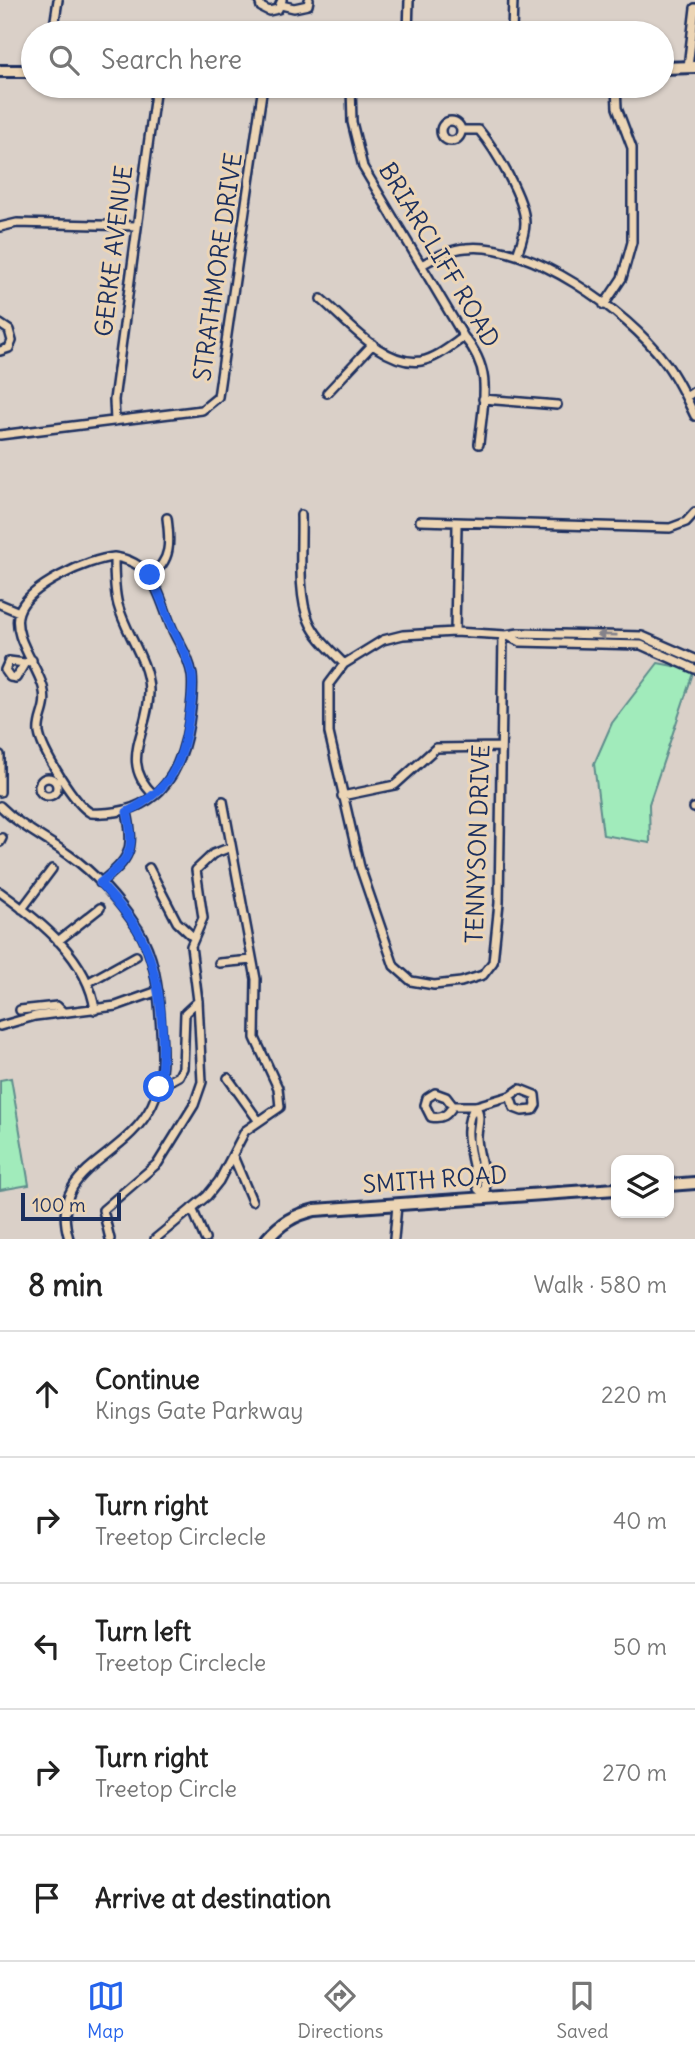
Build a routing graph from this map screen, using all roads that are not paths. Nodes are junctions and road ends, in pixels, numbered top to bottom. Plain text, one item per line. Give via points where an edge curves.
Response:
1 (58, 0) edge
2 (259, 0) edge
3 (309, 0) edge
4 (409, 0) edge
5 (513, 0) edge
6 (281, 3) edge
7 (695, 8) edge
8 (55, 21) edge
9 (408, 21) edge
10 (512, 21) edge
11 (691, 67) edge
12 (0, 71) edge
13 (21, 71) edge
14 (154, 98) edge
15 (261, 98) edge
16 (351, 98) edge
17 (617, 98) edge
18 (461, 130) dead end
19 (137, 226) junction
20 (0, 227) edge
21 (517, 255) junction
22 (421, 265) junction
23 (321, 299) dead end
24 (604, 305) junction
25 (0, 324) edge
26 (464, 337) junction
27 (373, 344) junction
28 (0, 351) edge
29 (695, 391) edge
30 (327, 393) dead end
31 (686, 397) junction
32 (483, 399) junction
33 (557, 405) dead end
34 (695, 416) edge
35 (115, 421) junction
36 (0, 435) edge
37 (479, 444) dead end
38 (695, 512) edge
39 (301, 515) dead end
40 (167, 518) dead end
41 (420, 522) dead end
42 (457, 525) junction
43 (114, 557) junction
44 (150, 575) junction
45 (0, 604) edge
46 (19, 612) junction
47 (455, 632) junction
48 (505, 635) junction
49 (695, 659) edge
50 (344, 664) junction
51 (695, 669) edge
52 (500, 747) junction
53 (0, 755) edge
54 (0, 792) edge
55 (155, 794) junction
56 (342, 796) junction
57 (223, 801) dead end
58 (0, 806) edge
59 (127, 812) junction
60 (231, 847) junction
61 (149, 868) dead end
62 (52, 869) dead end
63 (100, 883) junction
64 (0, 892) edge
65 (100, 908) dead end
66 (22, 909) junction
67 (192, 937) junction
68 (58, 941) junction
69 (136, 956) dead end
70 (252, 960) junction
71 (219, 963) dead end
72 (89, 982) junction
73 (158, 991) junction
74 (198, 1001) junction
75 (20, 1010) dead end
76 (95, 1010) junction
77 (64, 1013) junction
78 (0, 1026) edge
79 (228, 1078) dead end
80 (159, 1087) junction
81 (510, 1096) dead end
82 (453, 1106) dead end
83 (476, 1106) junction
84 (258, 1120) junction
85 (233, 1156) junction
86 (695, 1183) edge
87 (674, 1185) edge
88 (611, 1189) edge
89 (485, 1196) junction
90 (252, 1201) dead end
91 (397, 1205) junction
92 (192, 1208) junction
93 (69, 1239) edge
94 (110, 1239) edge
95 (155, 1239) edge
96 (205, 1239) edge
97 (267, 1239) edge
98 (394, 1239) edge

1 - 8 street
2 - 6 street via 269,11
3 - 6 street via 294,8
4 - 9 street
5 - 10 street
7 - 11 street
12 - 13 street
14 - 19 street, GERKE AVENUE
15 - 35 street, STRATHMORE DRIVE via 218,397 202,410
16 - 22 street, BRIARCLIFF ROAD via 363,167
17 - 24 street via 632,148 632,242 622,278
18 - 21 street via 479,130 489,141 523,207 523,238
19 - 20 street via 16,223
19 - 35 street, GERKE AVENUE
21 - 22 street via 466,248
21 - 24 street via 559,274
22 - 26 street, BRIARCLIFF ROAD
23 - 27 street
24 - 31 street via 664,360
25 - 28 street via 9,330 12,341
26 - 27 street via 421,361 398,360
26 - 32 street, BRIARCLIFF ROAD via 479,353
27 - 30 street
29 - 31 street
31 - 34 street
32 - 33 street
32 - 37 street, BRIARCLIFF ROAD
35 - 36 street, STRATHMORE DRIVE
38 - 42 street via 686,522 670,528
39 - 50 street via 308,620
40 - 44 street via 167,558
41 - 42 street
42 - 47 street
43 - 44 street via 138,564
43 - 46 street via 55,579
43 - 55 street via 117,603 147,676 149,693 134,759 136,771
44 - 55 street via 192,675 181,763
45 - 46 street
46 - 59 street via 28,662 43,685 46,706 39,735 59,780 86,811
47 - 48 street
47 - 50 street via 383,640
49 -> 48 street via 642,636
48 - 51 street via 520,642 641,645
48 - 52 street, TENNYSON DRIVE
50 - 56 street, TENNYSON DRIVE via 328,684 329,733
52 - 56 street via 436,748 395,785
52 - 56 street, TENNYSON DRIVE via 499,903 493,962 483,975 461,982 435,985 411,981 394,965 360,867
53 - 54 street
55 - 59 street
57 - 60 street
58 - 63 street via 27,830 69,854
59 - 63 street via 132,844 128,856
60 - 67 street via 197,870 203,918
60 - 70 street
61 - 67 street via 177,922
62 - 66 street
63 - 73 street via 139,931
64 - 66 street
65 - 68 street
66 - 68 street
67 - 74 street
68 - 72 street
69 - 72 street
70 - 71 street
70 - 84 street via 256,1038 281,1099 280,1107
72 - 76 street
73 - 76 street
73 - 80 street
74 - 80 street via 185,1013 183,1068 179,1076
74 - 94 street via 202,1066 198,1094 158,1163 103,1210
75 - 77 street via 57,1006
76 - 77 street
77 - 78 street
79 - 84 street
80 - 93 street via 129,1138 71,1186 64,1200
81 - 83 street
82 - 83 street
83 - 89 street via 480,1114 479,1168 488,1189
84 - 85 street via 245,1132
85 - 90 street
85 - 92 street via 219,1181
86 - 87 street
88 - 89 street, SMITH ROAD
89 - 91 street, SMITH ROAD
91 - 97 street, SMITH ROAD via 297,1214
91 - 98 street
92 - 95 street
92 - 96 street

